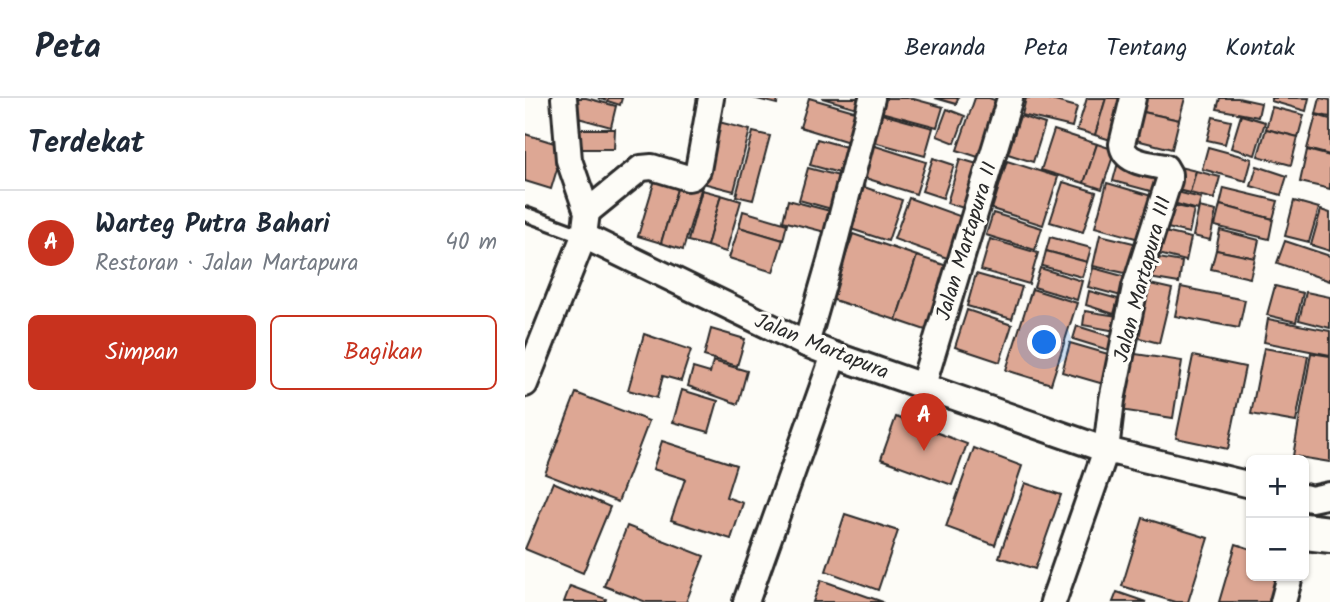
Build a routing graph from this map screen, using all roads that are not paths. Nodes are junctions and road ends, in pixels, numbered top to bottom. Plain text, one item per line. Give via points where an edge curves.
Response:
1 (564, 98) edge
2 (711, 98) edge
3 (872, 98) edge
4 (1010, 98) edge
5 (1133, 98) edge
6 (525, 214) edge
7 (586, 224) junction
8 (806, 344) junction
9 (834, 355) junction
10 (525, 384) edge
11 (923, 385) junction
12 (1106, 450) junction
13 (1246, 484) edge
14 (1309, 527) edge
15 (1330, 529) edge
16 (1309, 543) edge
17 (1330, 546) edge
18 (1289, 581) edge
19 (746, 602) edge
20 (1053, 602) edge
21 (1283, 602) edge

1 - 7 street via 569,160
2 - 7 street via 695,175 688,178 641,168
3 - 8 street
4 - 11 street, Jalan Martapura II
5 - 12 street, Jalan Martapura III via 1123,151 1135,160 1165,167 1169,174 1135,287
6 - 7 lane, Jalan Martapura
7 - 8 street, Jalan Martapura
7 - 10 street via 535,343
8 - 9 street, Jalan Martapura
9 - 11 street, Jalan Martapura
9 - 19 street
11 - 12 street, Jalan Martapura
12 - 13 street, Jalan Martapura
12 - 20 street
14 - 15 street
16 - 17 lane
18 - 21 street

